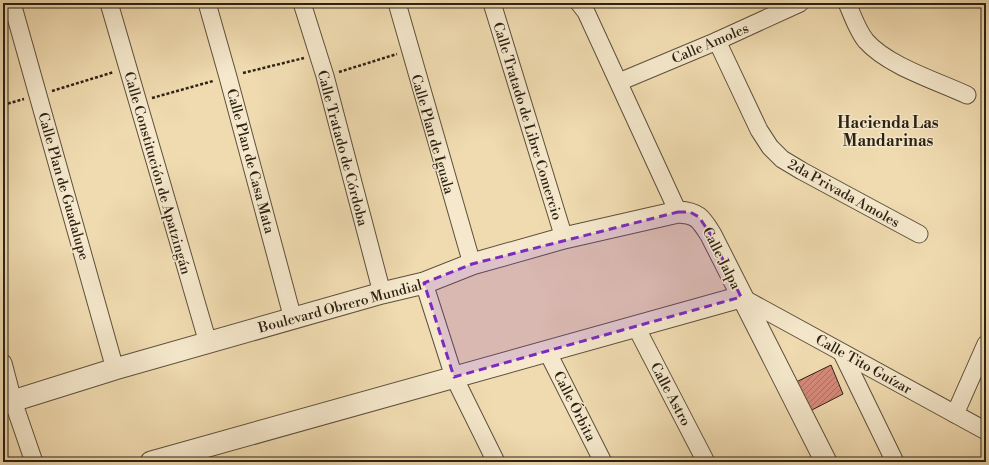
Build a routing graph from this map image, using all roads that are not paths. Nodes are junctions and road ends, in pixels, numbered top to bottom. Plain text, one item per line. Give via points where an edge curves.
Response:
1 (12, 3) edge
2 (110, 3) edge
3 (207, 3) edge
4 (302, 3) edge
5 (397, 3) edge
6 (492, 3) edge
7 (579, 3) edge
8 (800, 3) edge
9 (847, 3) edge
10 (717, 41) junction
11 (619, 82) junction
12 (967, 95) dead end
13 (678, 212) junction
14 (919, 234) dead end
15 (564, 238) junction
16 (472, 264) junction
17 (424, 284) junction
18 (382, 293) junction
19 (741, 297) junction
20 (293, 319) junction
21 (636, 327) junction
22 (208, 343) junction
23 (986, 344) edge
24 (547, 351) junction
25 (842, 352) junction
26 (3, 363) edge
27 (116, 369) junction
28 (454, 377) junction
29 (8, 402) edge
30 (955, 414) junction
31 (986, 431) edge
32 (181, 458) edge
33 (34, 462) edge
34 (151, 462) edge
35 (496, 462) edge
36 (603, 462) edge
37 (706, 462) edge
38 (826, 462) edge
39 (895, 462) edge

1 - 27 street, Calle Plan de Guadalupe
2 - 22 street, Calle Constitución de Apatzingán
3 - 20 street, Calle Plan de Casa Mata
4 - 18 street, Calle Tratado de Córdoba via 325,76
5 - 16 street, Calle Plan de Iguala
6 - 15 street, Calle Tratado de Libre Comercio
7 - 11 street via 586,12
8 - 10 street, Calle Amoles
9 - 12 street via 857,29 875,50 892,61
10 - 11 street, Calle Amoles
10 - 14 street, 2da Privada Amoles via 758,130 782,159
11 - 13 street
13 - 15 street, Boulevard Obrero Mundial
13 - 19 street, Calle Jalpa via 690,212 699,217 711,235
15 - 16 street, Boulevard Obrero Mundial
16 - 17 street, Boulevard Obrero Mundial
17 - 18 street, Boulevard Obrero Mundial
17 - 28 street
18 - 20 street, Boulevard Obrero Mundial
19 - 21 street
19 - 25 street, Calle Tito Guízar
19 - 38 street, Calle Jalpa
20 - 22 street, Boulevard Obrero Mundial
21 - 24 street
21 - 37 street, Calle Astro
22 - 27 street, Boulevard Obrero Mundial
23 - 30 street
24 - 28 street
24 - 36 street, Calle Órbita
25 - 30 street, Calle Tito Guízar
25 - 39 street
26 - 29 street
27 - 29 street, Boulevard Obrero Mundial
28 - 32 street
28 - 35 street
29 - 33 street
30 - 31 street, Calle Tito Guízar
32 - 34 street

